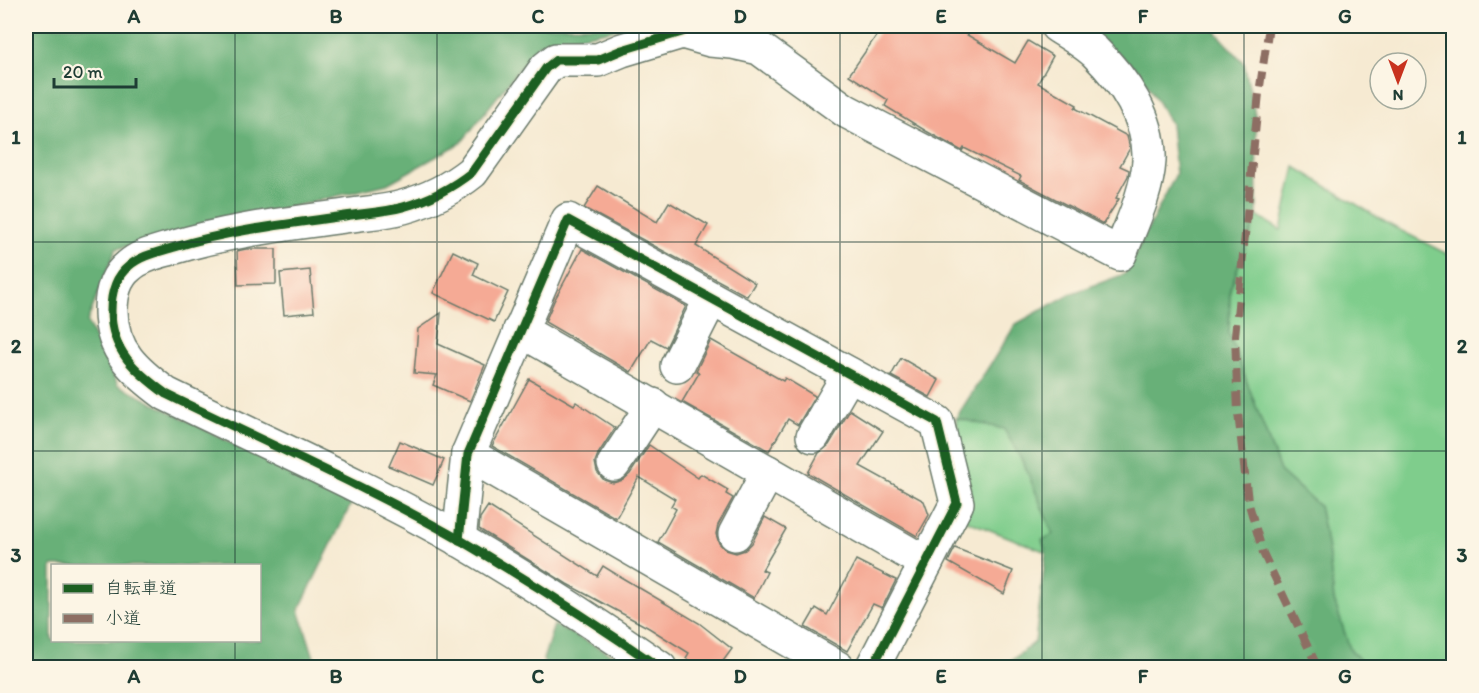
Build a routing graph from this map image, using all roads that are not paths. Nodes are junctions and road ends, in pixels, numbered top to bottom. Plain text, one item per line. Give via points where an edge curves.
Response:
1 (1058, 26) edge
2 (684, 29) edge
3 (711, 299) junction
4 (520, 330) junction
5 (677, 366) dead end
6 (849, 374) junction
7 (653, 405) junction
8 (813, 436) dead end
9 (468, 454) junction
10 (614, 464) dead end
11 (768, 472) junction
12 (735, 534) dead end
13 (459, 540) junction
14 (926, 563) junction
15 (660, 668) edge
16 (838, 668) edge
17 (872, 668) edge

1 - 2 street via 1094,51 1128,89 1147,134 1149,161 1144,188 1120,254 846,111 759,48 710,40
2 - 13 street via 598,60 556,60 546,68 472,171 424,200 402,208 196,240 143,256 115,282 111,316 116,338 126,360 143,377 166,394
3 - 4 street via 568,220
3 - 5 street
3 - 6 street
4 - 7 street
4 - 9 street
6 - 8 street
6 - 14 street via 938,422 957,503
7 - 10 street
7 - 11 street
9 - 13 street
9 - 16 street
11 - 12 street
11 - 14 street
13 - 15 street
14 - 17 street

